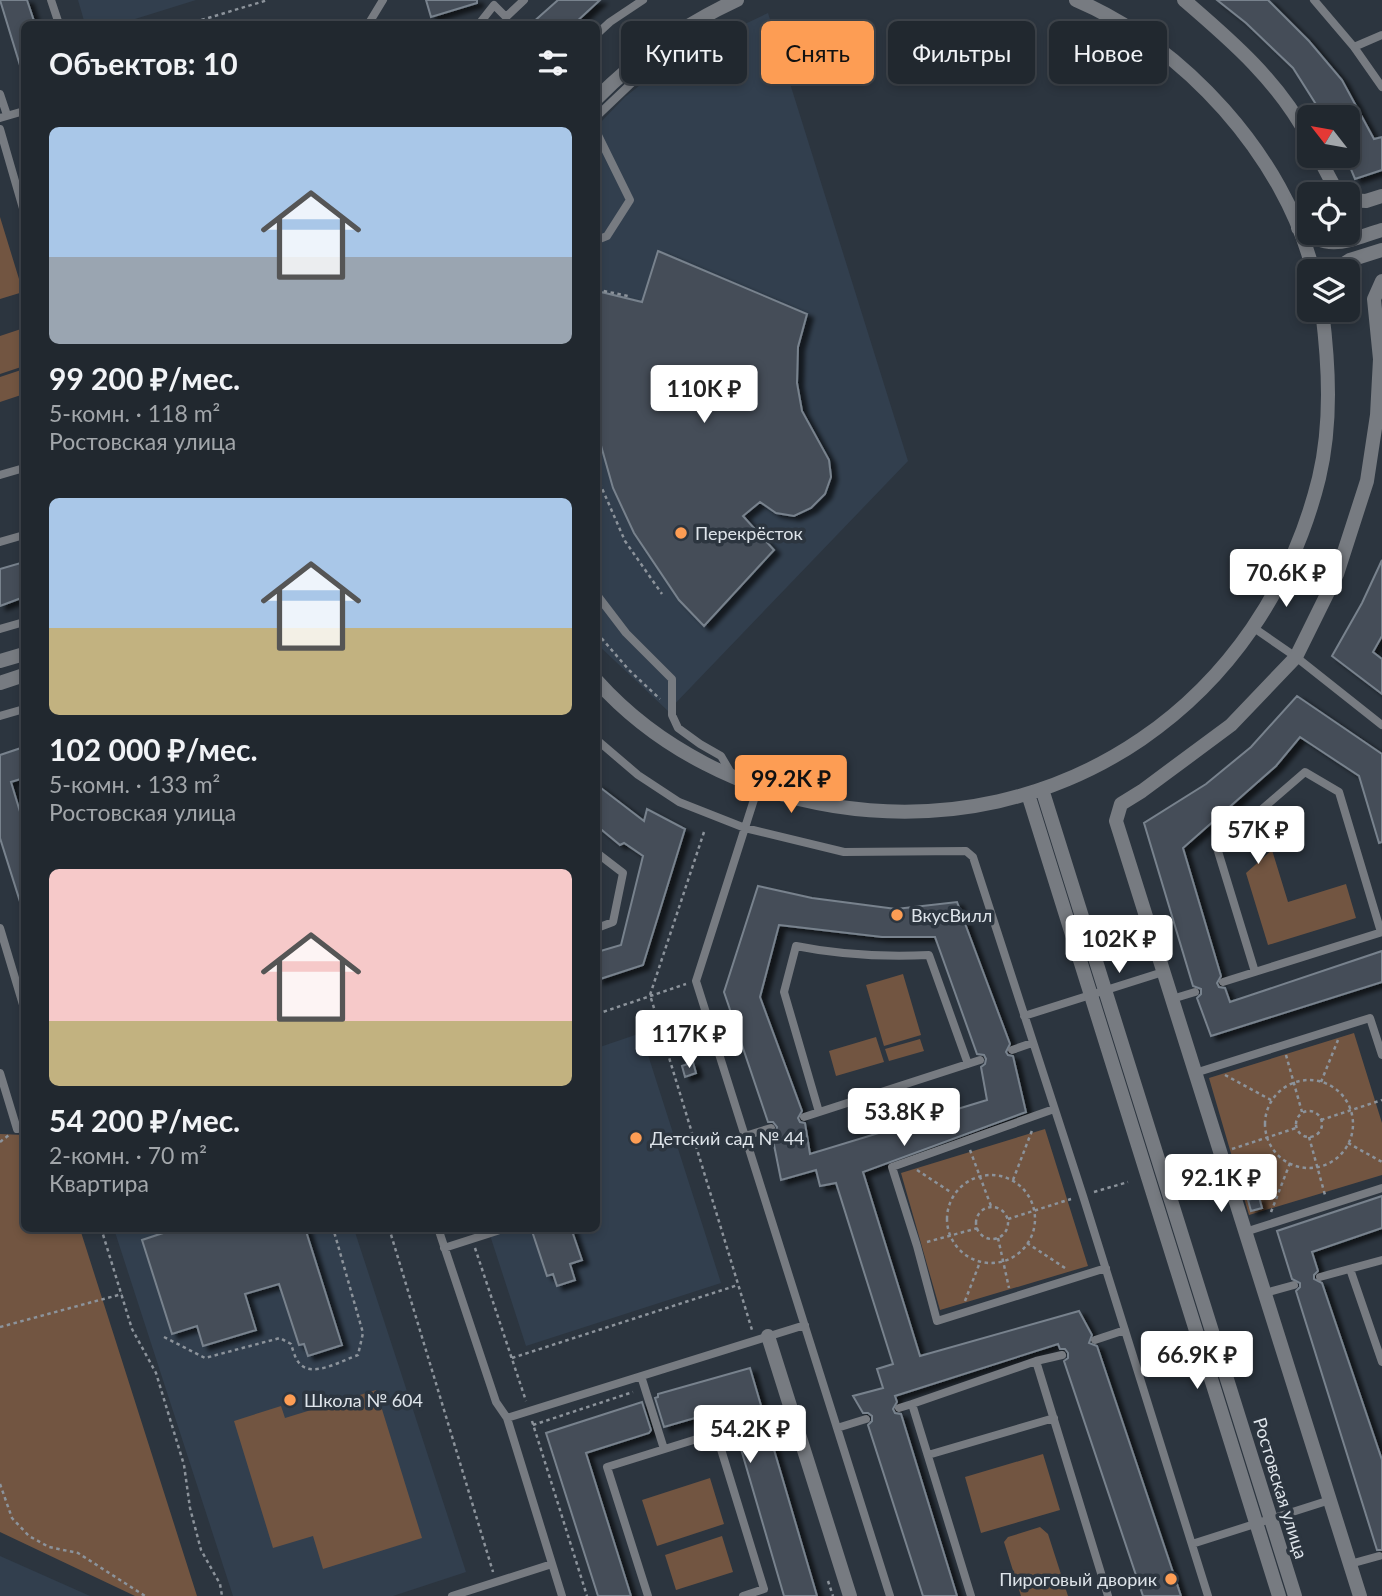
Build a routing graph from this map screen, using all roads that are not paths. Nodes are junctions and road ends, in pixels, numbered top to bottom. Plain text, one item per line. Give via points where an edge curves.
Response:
1 (51, 0) edge
2 (383, 0) edge
3 (524, 0) edge
4 (643, 0) edge
5 (737, 0) edge
6 (1076, 0) edge
7 (1184, 0) edge
8 (1314, 0) edge
9 (492, 2) edge
10 (58, 21) edge
11 (370, 21) edge
12 (481, 21) edge
13 (696, 21) edge
14 (600, 31) edge
15 (1382, 35) edge
16 (1354, 47) junction
17 (621, 74) edge
18 (631, 84) edge
19 (1382, 87) edge
20 (0, 94) edge
21 (600, 95) edge
22 (21, 112) edge
23 (600, 112) edge
24 (4, 116) edge
25 (1297, 117) edge
26 (0, 129) edge
27 (600, 139) edge
28 (1382, 196) edge
29 (1360, 201) edge
30 (21, 202) edge
31 (1297, 227) edge
32 (1382, 230) edge
33 (1360, 237) edge
34 (600, 239) edge
35 (1382, 250) edge
36 (1353, 259) edge
37 (1382, 281) edge
38 (1323, 322) edge
39 (21, 469) edge
40 (0, 475) edge
41 (21, 536) edge
42 (0, 542) edge
43 (600, 599) edge
44 (21, 623) edge
45 (1254, 628) junction
46 (0, 629) edge
47 (21, 655) edge
48 (1296, 657) junction
49 (0, 661) edge
50 (21, 677) edge
51 (0, 683) edge
52 (600, 684) edge
53 (21, 710) edge
54 (0, 716) edge
55 (1382, 725) edge
56 (600, 743) edge
57 (732, 776) junction
58 (758, 787) junction
59 (1035, 792) junction
60 (745, 828) junction
61 (600, 855) edge
62 (600, 927) edge
63 (0, 928) edge
64 (1381, 932) edge
65 (1163, 972) junction
66 (1255, 972) junction
67 (1223, 982) dead end
68 (1195, 992) dead end
69 (1098, 993) junction
70 (21, 998) edge
71 (1172, 999) junction
72 (1024, 1016) junction
73 (1032, 1043) junction
74 (1012, 1050) dead end
75 (1382, 1055) edge
76 (980, 1060) dead end
77 (968, 1064) junction
78 (0, 1073) edge
79 (1195, 1073) junction
80 (1054, 1109) junction
81 (819, 1112) junction
82 (804, 1117) dead end
83 (21, 1128) edge
84 (771, 1128) dead end
85 (745, 1136) junction
86 (1382, 1188) edge
87 (439, 1232) edge
88 (494, 1232) edge
89 (1245, 1232) junction
90 (444, 1248) junction
91 (1382, 1259) edge
92 (1106, 1268) junction
93 (1350, 1269) junction
94 (1320, 1278) dead end
95 (1294, 1285) dead end
96 (1265, 1293) junction
97 (805, 1325) junction
98 (1125, 1330) junction
99 (762, 1338) junction
100 (1095, 1340) dead end
101 (1062, 1355) dead end
102 (1036, 1361) junction
103 (1382, 1362) edge
104 (641, 1376) junction
105 (912, 1404) junction
106 (899, 1408) dead end
107 (507, 1418) junction
108 (1054, 1418) junction
109 (866, 1419) dead end
110 (837, 1428) junction
111 (664, 1449) junction
112 (928, 1455) junction
113 (1330, 1500) junction
114 (1264, 1521) junction
115 (1192, 1544) junction
116 (1379, 1556) dead end
117 (552, 1564) junction
118 (1350, 1564) junction
119 (452, 1596) edge
120 (562, 1596) edge
121 (648, 1596) edge
122 (743, 1596) edge
123 (850, 1596) edge
124 (890, 1596) edge
125 (971, 1596) edge
126 (1108, 1596) edge
127 (1208, 1596) edge
128 (1279, 1596) edge
129 (1295, 1596) edge
130 (1360, 1596) edge

1 - 10 lane
2 - 11 lane
3 - 9 lane via 506,17
4 - 14 lane
5 - 13 street
6 - 31 street via 1139,34 1212,95 1252,144
7 - 25 street via 1263,73
8 - 16 lane
9 - 12 lane
15 - 16 lane
16 - 19 lane
17 - 21 street
18 - 23 lane
20 - 24 lane
22 - 24 lane
26 - 30 lane
27 - 34 lane via 631,200 607,236
28 - 29 street
32 - 33 street
35 - 36 street
37 - 48 street via 1374,299 1380,359 1367,481 1337,574
38 - 45 street via 1328,421 1320,476 1293,555
39 - 40 lane
41 - 42 lane
43 - 57 lane via 672,679 672,715 678,728 721,755
44 - 46 lane
45 - 48 lane
45 - 59 street via 1221,671 1182,709 1092,769
47 - 49 street
48 - 55 lane
48 - 65 street via 1231,725 1121,804 1116,821
50 - 51 street
52 - 57 street via 658,734
53 - 54 lane
56 - 60 lane via 679,802
57 - 58 street
58 - 59 street via 865,811 975,807
58 - 60 lane
59 - 69 street, Ростовская улица
60 - 72 lane via 844,852 966,851 973,857
60 - 85 lane via 696,981
61 - 62 lane via 622,873 612,922
63 - 70 lane
64 - 66 lane
64 - 66 lane via 1339,792 1306,772 1217,848
65 - 69 lane
65 - 71 street
66 - 67 lane
68 - 71 lane
69 - 72 lane
69 - 114 street, Ростовская улица
71 - 79 street
72 - 73 lane
73 - 74 lane
73 - 80 lane
75 - 79 lane via 1370,1018
76 - 77 lane
77 - 81 lane
77 - 81 lane via 929,955 874,957 796,946 784,992
78 - 83 lane via 17,1129
79 - 89 street
80 - 92 lane
80 - 92 lane via 892,1167 937,1321
81 - 82 lane
84 - 85 lane
85 - 97 lane
86 - 89 lane
87 - 90 lane
88 - 90 lane
89 - 96 street
90 - 107 lane via 496,1402
91 - 93 lane
92 - 98 lane
93 - 94 lane
93 - 103 lane
95 - 96 lane
96 - 113 street
97 - 99 lane
97 - 110 lane
98 - 100 lane
98 - 115 lane
99 - 104 lane
99 - 123 street
101 - 102 lane
102 - 105 lane
102 - 108 lane
104 - 107 lane
104 - 111 lane
105 - 106 lane
105 - 112 lane
107 - 117 lane
108 - 112 lane
108 - 126 lane
109 - 110 lane
110 - 124 lane
111 - 121 lane via 607,1467
111 - 122 lane via 716,1433 764,1589
112 - 125 lane
113 - 114 lane
113 - 118 street
114 - 115 lane
114 - 128 street, Ростовская улица
114 - 129 street, Ростовская улица
115 - 127 lane
116 - 118 lane
117 - 119 lane
117 - 120 lane
118 - 130 street

